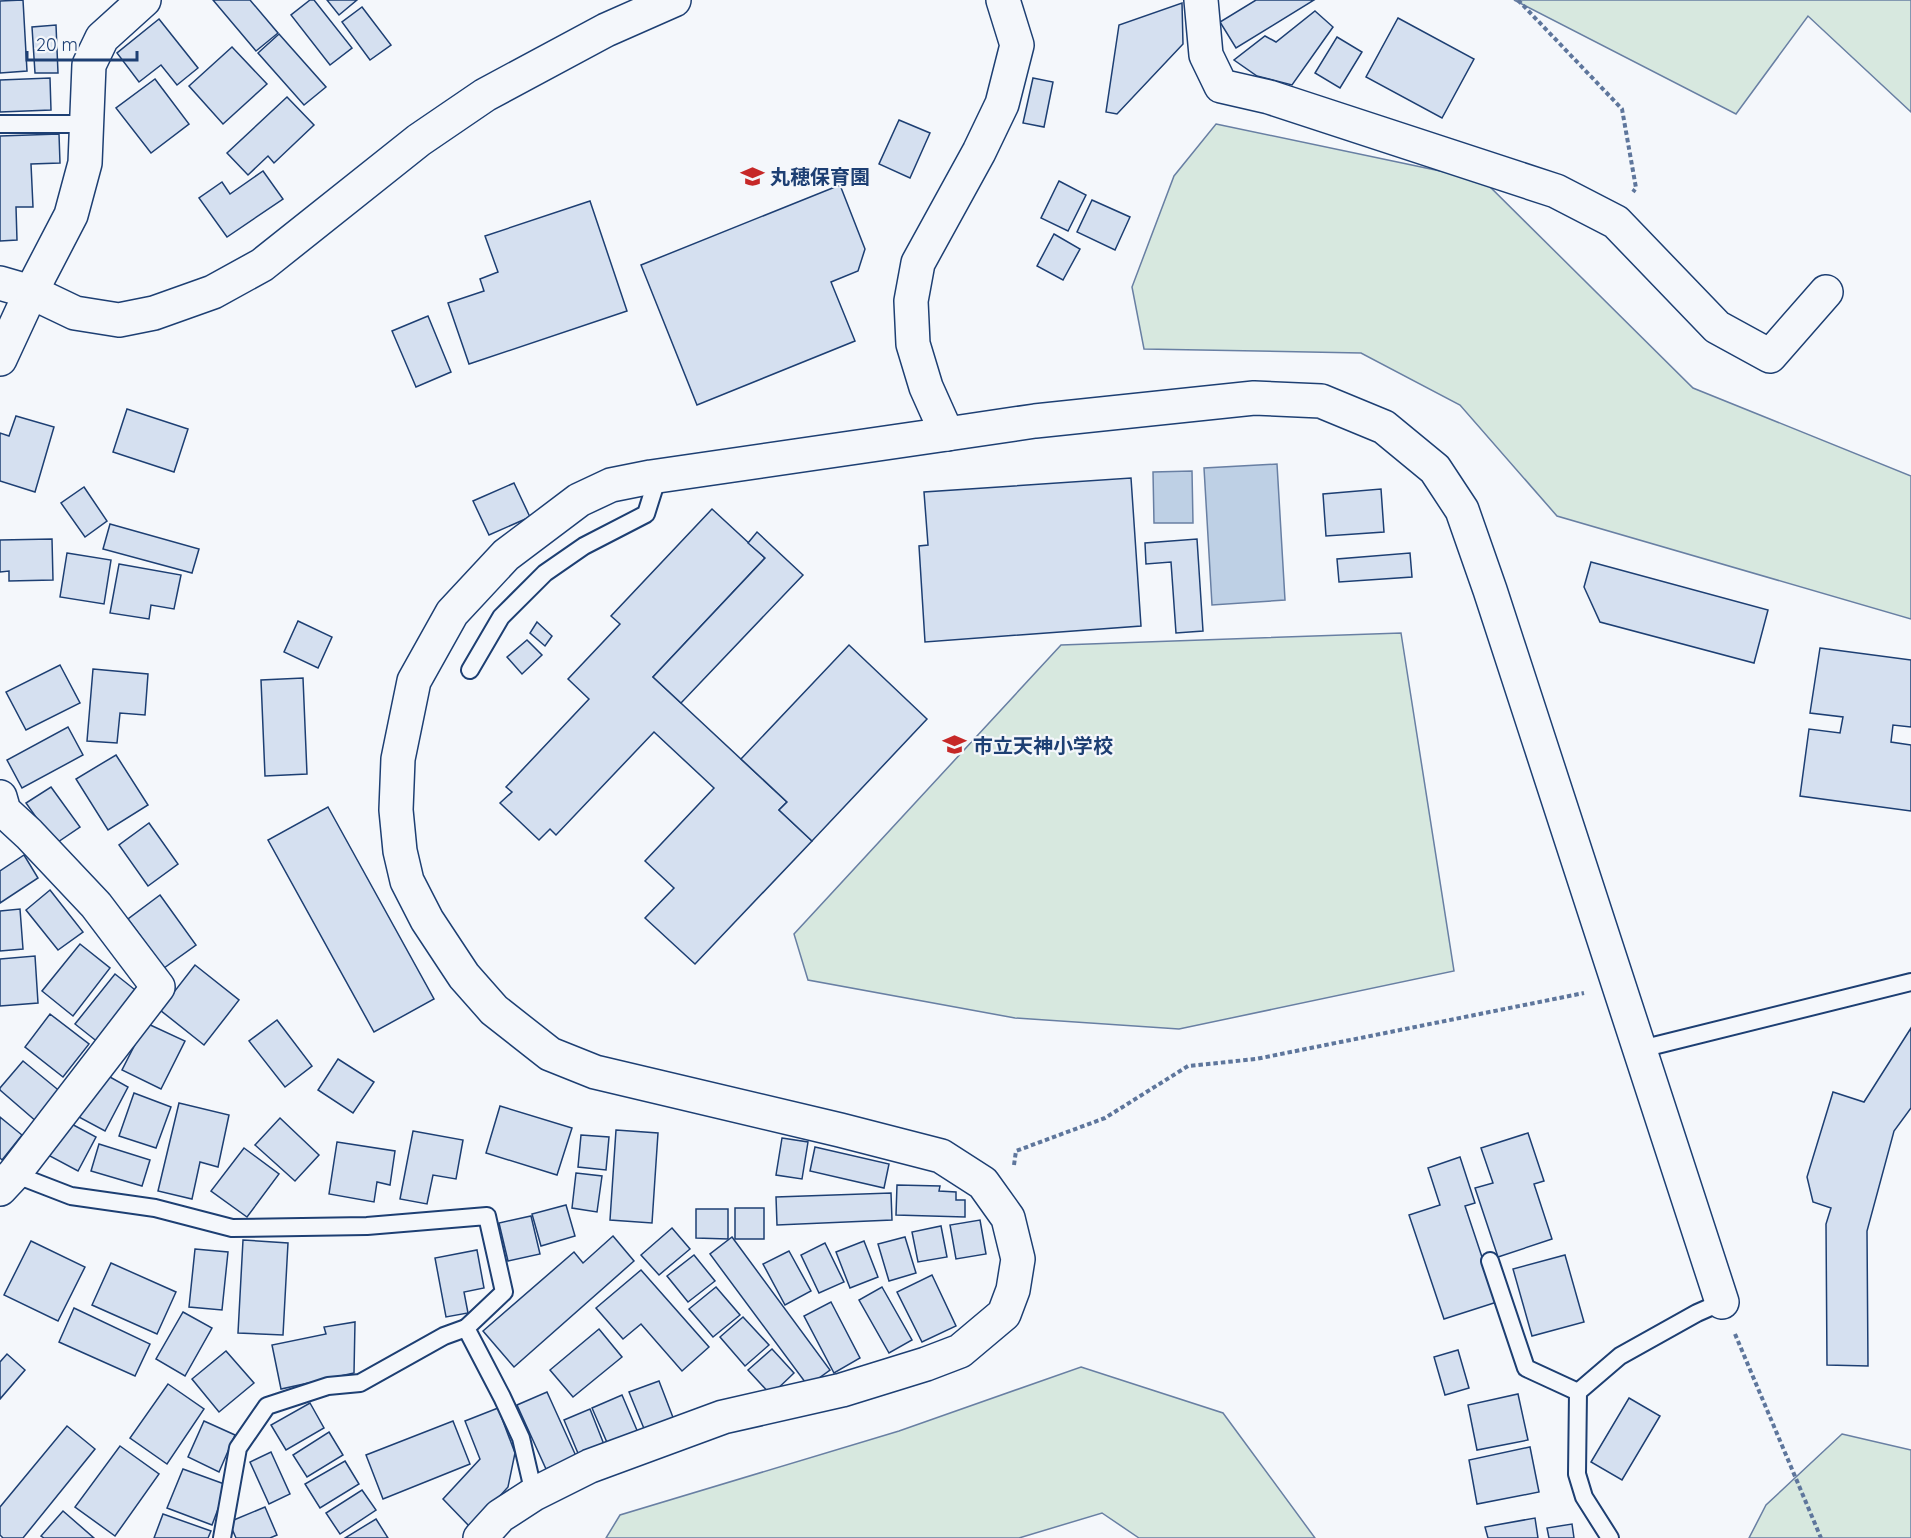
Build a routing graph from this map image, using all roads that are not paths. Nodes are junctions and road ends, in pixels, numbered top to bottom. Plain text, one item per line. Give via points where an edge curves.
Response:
1 (674, 0) edge
2 (1003, 0) edge
3 (1201, 0) edge
4 (137, 2) edge
5 (0, 124) edge
6 (86, 124) junction
7 (0, 283) edge
8 (31, 292) junction
9 (1826, 292) dead end
10 (0, 359) edge
11 (947, 434) junction
12 (658, 476) junction
13 (470, 670) dead end
14 (1, 810) edge
15 (1911, 982) edge
16 (1641, 1049) junction
17 (7, 1181) edge
18 (1490, 1261) dead end
19 (1722, 1302) joint
20 (466, 1328) junction
21 (1578, 1392) junction
22 (534, 1494) junction
23 (222, 1538) edge
24 (480, 1538) edge
25 (1610, 1538) edge

1 - 8 street via 606,30 485,95 419,140 262,265 213,292 154,313 119,320 75,313
2 - 11 street via 1017,45 1002,104 918,263 911,301 913,344 926,387
3 - 9 street via 1206,55 1221,86 1269,97 1556,191 1616,222 1717,327 1770,356
4 - 6 street via 102,38 89,65
5 - 6 lane
6 - 8 street via 85,162 71,215
7 - 8 street
8 - 10 street
11 - 12 street
11 - 16 street via 1254,398 1322,401 1384,426 1435,469 1466,520
12 - 13 lane via 646,514 584,546 545,573 501,617
12 - 22 street via 611,485 579,500 506,555 452,613 414,681 398,759 396,810 407,881 464,976 494,1010 550,1054 595,1072 941,1156 983,1183 1008,1218 1018,1259 1004,1314 960,1351 842,1390 723,1417 590,1466
14 - 17 street via 96,905 158,987
15 - 16 lane
16 - 19 street
17 - 20 lane via 71,1196 155,1208 232,1228 367,1226 487,1216 504,1292
18 - 21 lane via 1526,1368
19 - 21 lane via 1620,1356
20 - 22 lane via 521,1438
20 - 23 lane via 444,1336 360,1383 328,1386 267,1406 238,1448
21 - 25 lane via 1577,1474 1584,1497
22 - 24 street via 500,1516

